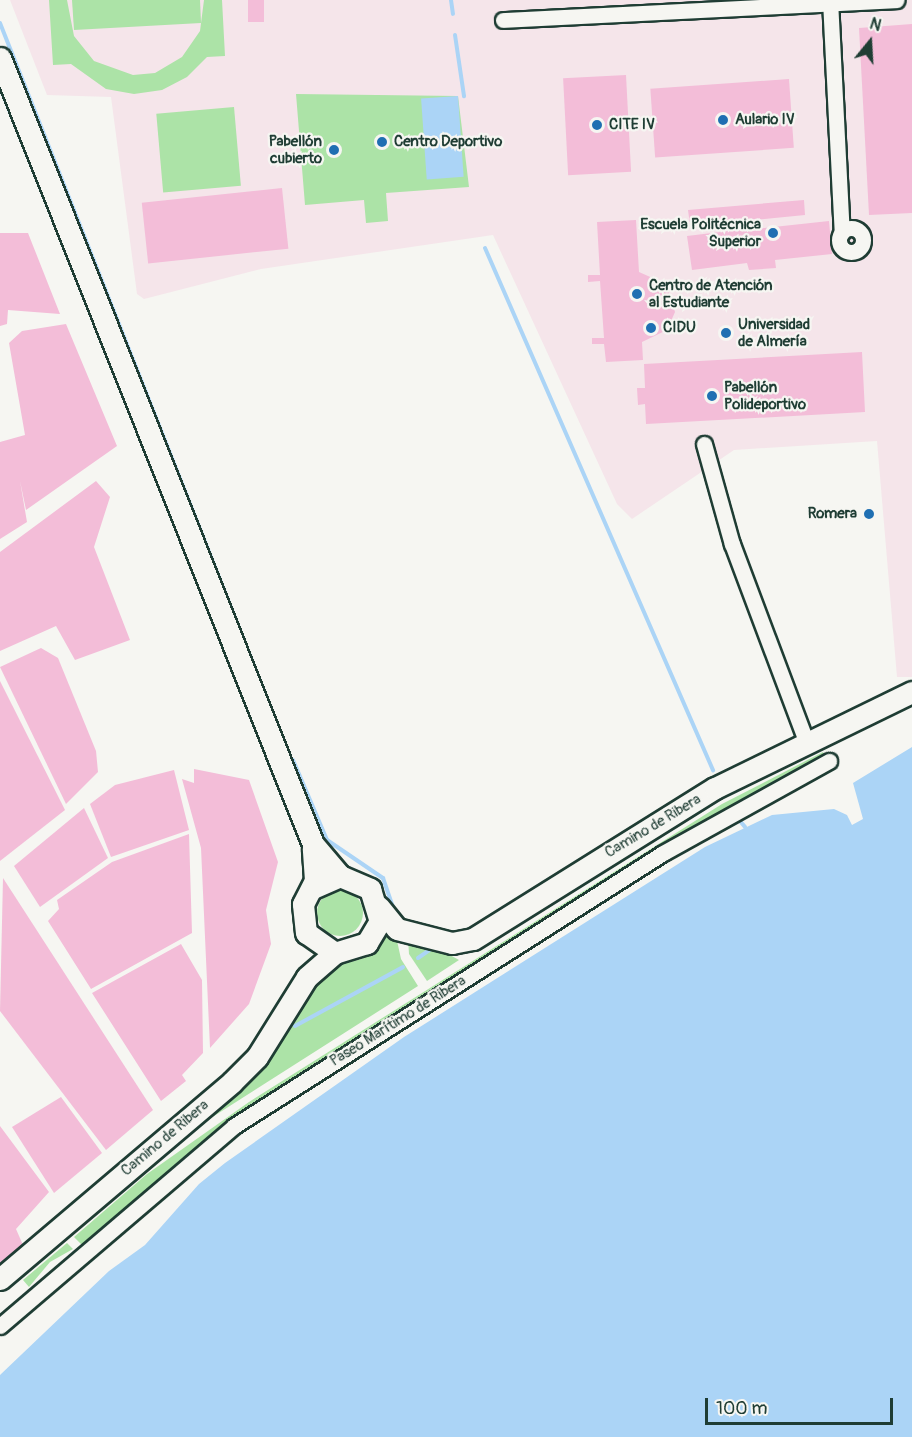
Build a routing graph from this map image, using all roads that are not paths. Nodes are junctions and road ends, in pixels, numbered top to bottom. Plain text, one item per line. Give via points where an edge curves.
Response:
1 (896, 0) edge
2 (830, 2) edge
3 (503, 20) dead end
4 (0, 58) edge
5 (842, 232) dead end
6 (704, 444) dead end
7 (912, 692) edge
8 (806, 741) junction
9 (829, 761) dead end
10 (313, 844) junction
11 (340, 876) junction
12 (313, 888) junction
13 (379, 907) junction
14 (400, 929) junction
15 (374, 936) junction
16 (313, 941) junction
17 (335, 953) junction
18 (307, 977) junction
19 (0, 1279) edge
20 (0, 1326) edge

1 - 2 street
2 - 3 street
2 - 5 street
4 - 10 main road
6 - 8 street via 732,544
7 - 8 main road, Camino de Ribera
8 - 14 main road, Camino de Ribera via 705,794 473,939 452,943
9 - 20 street, Paseo Marítimo de Ribera via 663,853 234,1126
10 - 11 main road
10 - 12 main road
11 - 12 main road
11 - 13 main road via 361,881
12 - 16 main road via 302,912
13 - 14 main road
13 - 15 main road
14 - 15 main road
15 - 17 main road via 357,950
16 - 17 main road
16 - 18 main road, Camino de Ribera
17 - 18 main road, Camino de Ribera
18 - 19 main road, Camino de Ribera via 257,1057 232,1082

